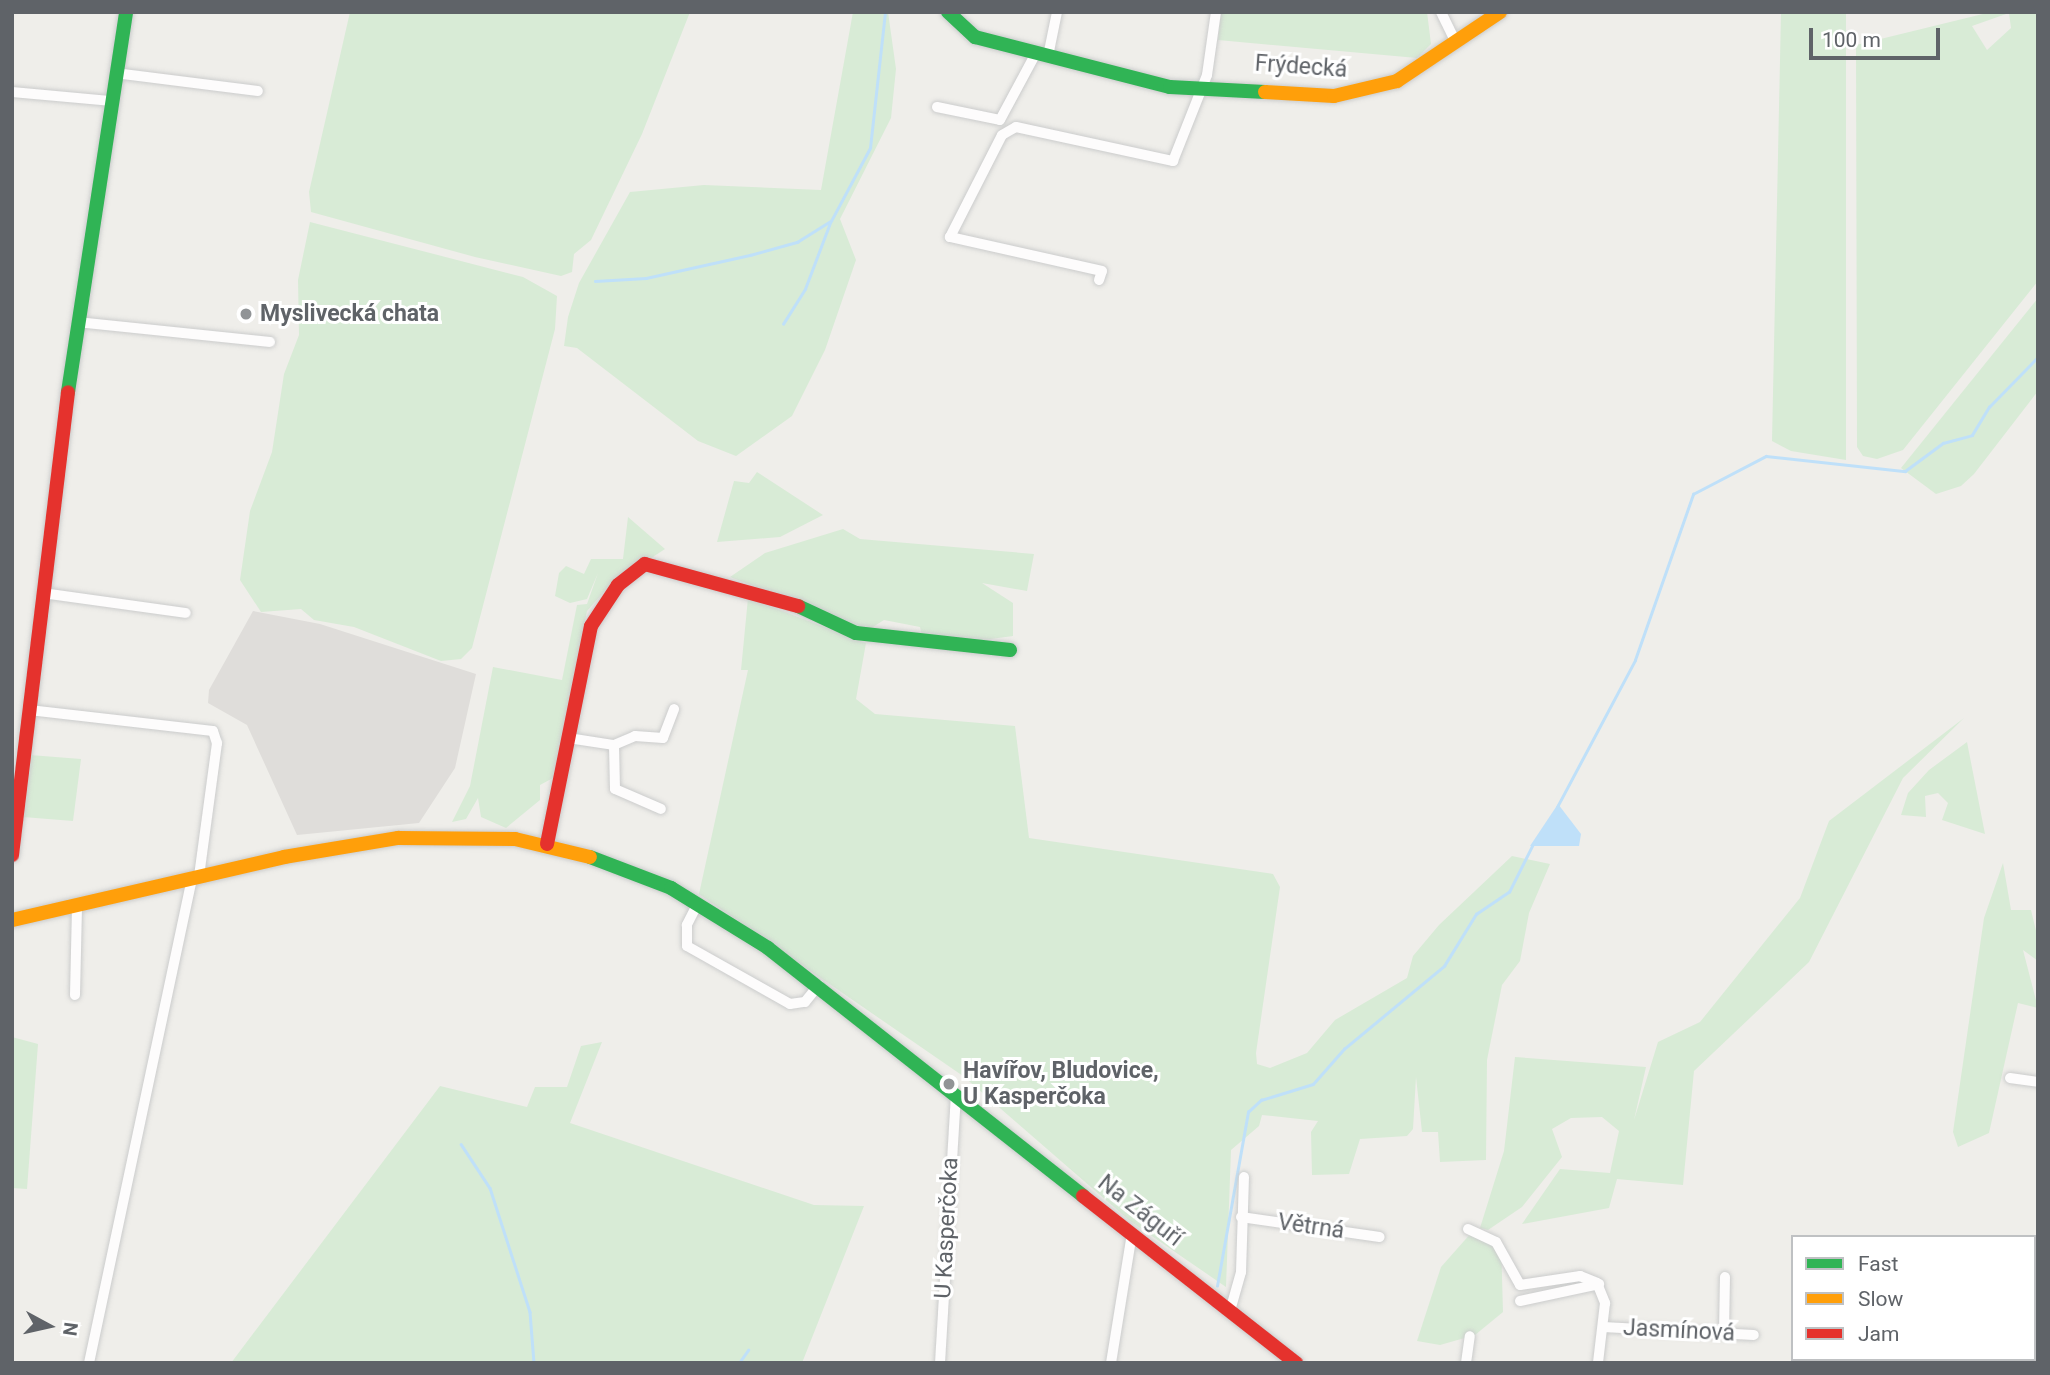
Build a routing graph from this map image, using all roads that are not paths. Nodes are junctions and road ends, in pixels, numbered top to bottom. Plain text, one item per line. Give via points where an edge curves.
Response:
1 (126, 12) edge
2 (948, 12) edge
3 (1057, 12) edge
4 (1216, 12) edge
5 (1441, 12) edge
6 (1500, 12) edge
7 (1456, 43) junction
8 (1042, 55) junction
9 (115, 73) junction
10 (1203, 87) junction
11 (258, 91) dead end
12 (12, 92) edge
13 (110, 101) junction
14 (937, 107) dead end
15 (1102, 272) dead end
16 (77, 322) junction
17 (270, 342) dead end
18 (42, 593) junction
19 (186, 612) dead end
20 (1010, 650) dead end
21 (29, 709) junction
22 (674, 709) dead end
23 (568, 738) junction
24 (614, 745) junction
25 (661, 809) dead end
26 (547, 844) junction
27 (12, 855) edge
28 (196, 877) junction
29 (698, 903) junction
30 (77, 905) junction
31 (12, 920) edge
32 (819, 985) junction
33 (75, 995) dead end
34 (2010, 1078) dead end
35 (2038, 1082) edge
36 (957, 1094) junction
37 (1244, 1177) dead end
38 (1241, 1217) junction
39 (1468, 1229) dead end
40 (1132, 1234) junction
41 (1380, 1237) dead end
42 (1725, 1277) dead end
43 (1598, 1284) junction
44 (1520, 1301) dead end
45 (1230, 1311) junction
46 (1603, 1327) junction
47 (1724, 1333) junction
48 (1754, 1335) dead end
49 (1470, 1336) dead end
50 (1288, 1360) edge
51 (89, 1363) edge
52 (940, 1363) edge
53 (1111, 1363) edge
54 (1466, 1363) edge
55 (1598, 1363) edge

1 - 9 street
2 - 8 street, Frýdecká via 970,35
3 - 8 street
4 - 10 street
5 - 7 street
6 - 7 street, Frýdecká
7 - 10 street, Frýdecká via 1397,81 1363,93
8 - 10 street, Frýdecká via 1170,87
8 - 14 street via 1000,120
9 - 11 street
9 - 13 street
10 - 15 street via 1173,161 1016,127 1002,135 950,237
12 - 13 street
13 - 16 street
16 - 17 street
16 - 18 street
18 - 19 street
18 - 21 street
20 - 23 street via 856,633 802,607 645,564 618,585 591,626
21 - 27 street
21 - 28 street via 213,732 217,743
22 - 24 street via 663,738 635,736
23 - 24 street
23 - 26 street
24 - 25 street via 615,789
26 - 28 street, Na Záguří via 484,836 398,838
26 - 29 street, Na Záguří via 624,867
28 - 30 street, Na Záguří
28 - 51 street
29 - 32 street, Na Záguří
29 - 32 street via 687,925 687,946 790,1004 805,1002
30 - 31 street, Na Záguří
30 - 33 street
32 - 36 street, Na Záguří
34 - 35 street
36 - 40 street, Na Záguří
36 - 52 street, U Kasperčoka
37 - 38 street
38 - 41 street, Větrná
38 - 45 street via 1240,1285
39 - 43 street via 1496,1242 1511,1278 1524,1286 1580,1276
40 - 45 street, Na Záguří
40 - 53 street
42 - 47 street
43 - 44 street
43 - 46 street
45 - 50 street, Na Záguří
46 - 47 street, Jasmínová
46 - 55 street
47 - 48 street, Jasmínová
49 - 54 street

